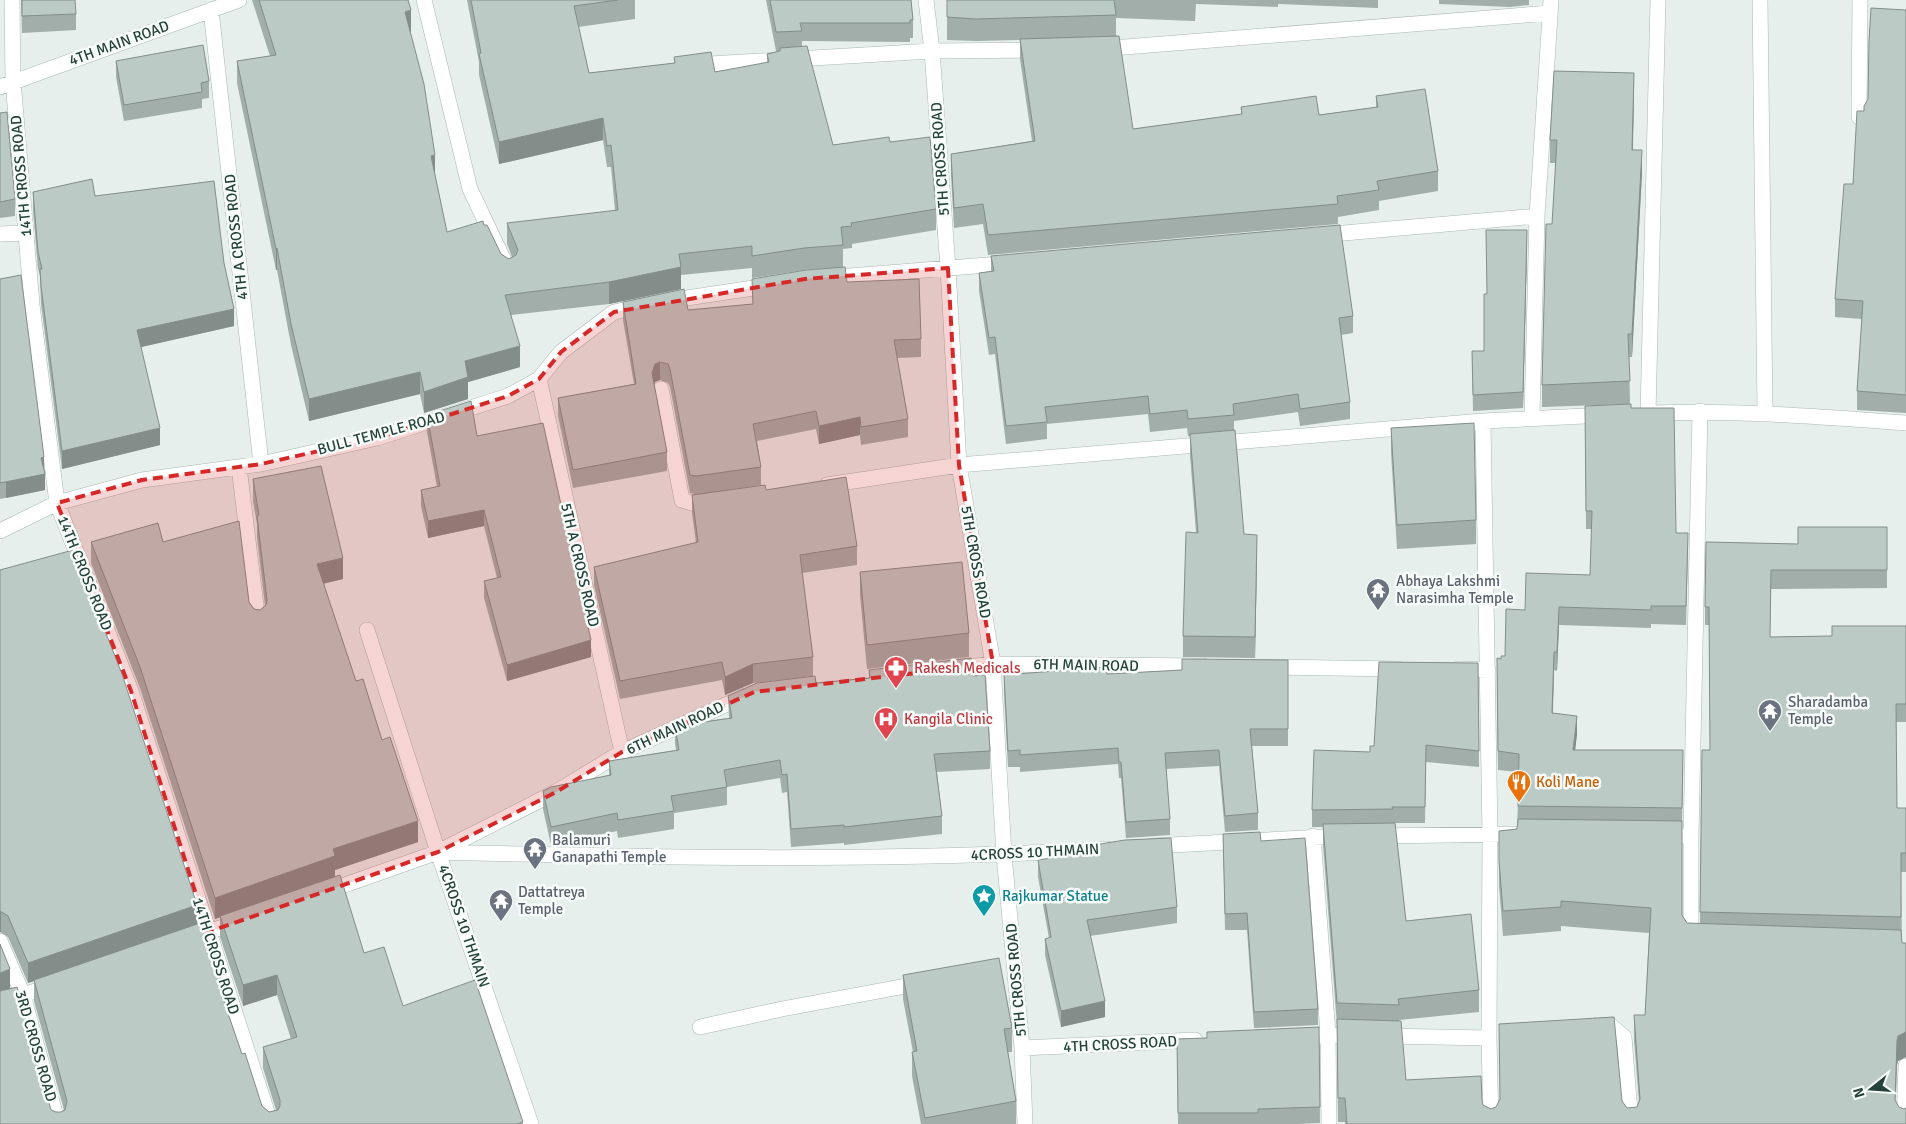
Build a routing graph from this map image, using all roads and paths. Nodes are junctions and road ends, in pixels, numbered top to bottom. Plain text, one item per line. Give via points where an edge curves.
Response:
1 (12, 0) edge
2 (239, 0) edge
3 (424, 0) edge
4 (926, 0) edge
5 (1658, 0) edge
6 (1760, 0) edge
7 (1860, 0) edge
8 (1551, 7) edge
9 (211, 10) junction
10 (1055, 50) edge
11 (1084, 50) edge
12 (932, 51) junction
13 (674, 66) edge
14 (6, 84) edge
15 (1859, 117) edge
16 (1537, 216) junction
17 (0, 234) edge
18 (26, 234) junction
19 (1311, 236) edge
20 (1026, 262) edge
21 (948, 268) junction
22 (509, 272) edge
23 (814, 279) edge
24 (785, 282) edge
25 (539, 378) junction
26 (661, 389) dead end
27 (1700, 411) junction
28 (1765, 413) junction
29 (1648, 414) junction
30 (1532, 417) junction
31 (1483, 421) junction
32 (1906, 424) edge
33 (261, 464) junction
34 (959, 465) junction
35 (239, 467) junction
36 (812, 487) edge
37 (724, 500) edge
38 (57, 503) junction
39 (0, 531) edge
40 (258, 622) edge
41 (367, 630) dead end
42 (993, 664) junction
43 (1220, 667) edge
44 (1250, 667) edge
45 (1408, 669) edge
46 (1448, 669) edge
47 (935, 670) edge
48 (1488, 670) junction
49 (763, 691) edge
50 (622, 752) junction
51 (1490, 834) junction
52 (1538, 834) edge
53 (1643, 835) edge
54 (1313, 836) junction
55 (1691, 836) junction
56 (438, 852) junction
57 (1004, 855) junction
58 (309, 897) edge
59 (254, 916) edge
60 (208, 932) junction
61 (1710, 939) edge
62 (0, 941) edge
63 (171, 945) edge
64 (69, 980) edge
65 (937, 980) edge
66 (23, 996) junction
67 (0, 1003) edge
68 (1582, 1026) edge
69 (700, 1027) dead end
70 (1508, 1028) edge
71 (1328, 1034) junction
72 (1489, 1034) junction
73 (1279, 1036) edge
74 (1210, 1040) edge
75 (1022, 1048) junction
76 (1906, 1066) edge
77 (58, 1124) edge
78 (271, 1124) edge
79 (531, 1124) edge
80 (1025, 1124) edge
81 (1329, 1124) edge
82 (1491, 1124) edge
83 (1631, 1124) edge
84 (1904, 1124) edge

1 - 14 street, 14TH CROSS ROAD
2 - 9 street, 4TH MAIN ROAD
3 - 22 street via 470,189
4 - 12 street, 5TH CROSS ROAD
5 - 29 street
6 - 28 street
7 - 15 street
8 - 11 street
8 - 16 street
9 - 14 street, 4TH MAIN ROAD
9 - 33 street, 4TH A CROSS ROAD
10 - 12 street
12 - 13 street
12 - 21 street, 5TH CROSS ROAD
14 - 18 street, 14TH CROSS ROAD
16 - 19 street
16 - 30 street
17 - 18 street
18 - 38 street, 14TH CROSS ROAD
20 - 21 street
21 - 23 street
21 - 34 street, 5TH CROSS ROAD
24 - 25 street, BULL TEMPLE ROAD via 614,312 560,352
25 - 33 street, BULL TEMPLE ROAD via 508,396 377,438
25 - 50 street, 5TH A CROSS ROAD
26 - 37 street via 682,500 695,504
27 - 28 street
27 - 29 street
27 - 55 street
28 - 32 street
29 - 30 street
30 - 31 street
31 - 34 street
31 - 48 street
33 - 35 street, BULL TEMPLE ROAD
34 - 36 street
34 - 42 street, 5TH CROSS ROAD
35 - 38 street, BULL TEMPLE ROAD via 142,480
35 - 40 street
38 - 39 street, BULL TEMPLE ROAD
38 - 60 street, 14TH CROSS ROAD via 132,691
41 - 56 street
42 - 43 street, 6TH MAIN ROAD
42 - 47 street, 6TH MAIN ROAD
42 - 57 street, 5TH CROSS ROAD
44 - 45 street
46 - 48 street
48 - 51 street
49 - 50 street, 6TH MAIN ROAD via 754,692
50 - 56 street, 6TH MAIN ROAD via 556,792
51 - 52 street, 4CROSS 10 THMAIN
51 - 54 street, 4CROSS 10 THMAIN
51 - 72 street
53 - 55 street
54 - 57 street, 4CROSS 10 THMAIN
54 - 71 street
55 - 61 street via 1691,939
56 - 57 street, 4CROSS 10 THMAIN via 639,858
56 - 58 street, 6TH MAIN ROAD
56 - 79 street, 4CROSS 10 THMAIN
57 - 75 street, 5TH CROSS ROAD via 1009,967
59 - 60 street
60 - 63 street
60 - 78 street, 14TH CROSS ROAD
62 - 66 street, 3RD CROSS ROAD
64 - 66 street
65 - 69 street
66 - 67 street
66 - 77 street, 3RD CROSS ROAD
68 - 83 street via 1610,1025 1624,1037
70 - 72 street
71 - 72 street
71 - 73 street
71 - 81 street
72 - 82 street
74 - 75 street, 4TH CROSS ROAD
75 - 80 street, 5TH CROSS ROAD
76 - 84 street

